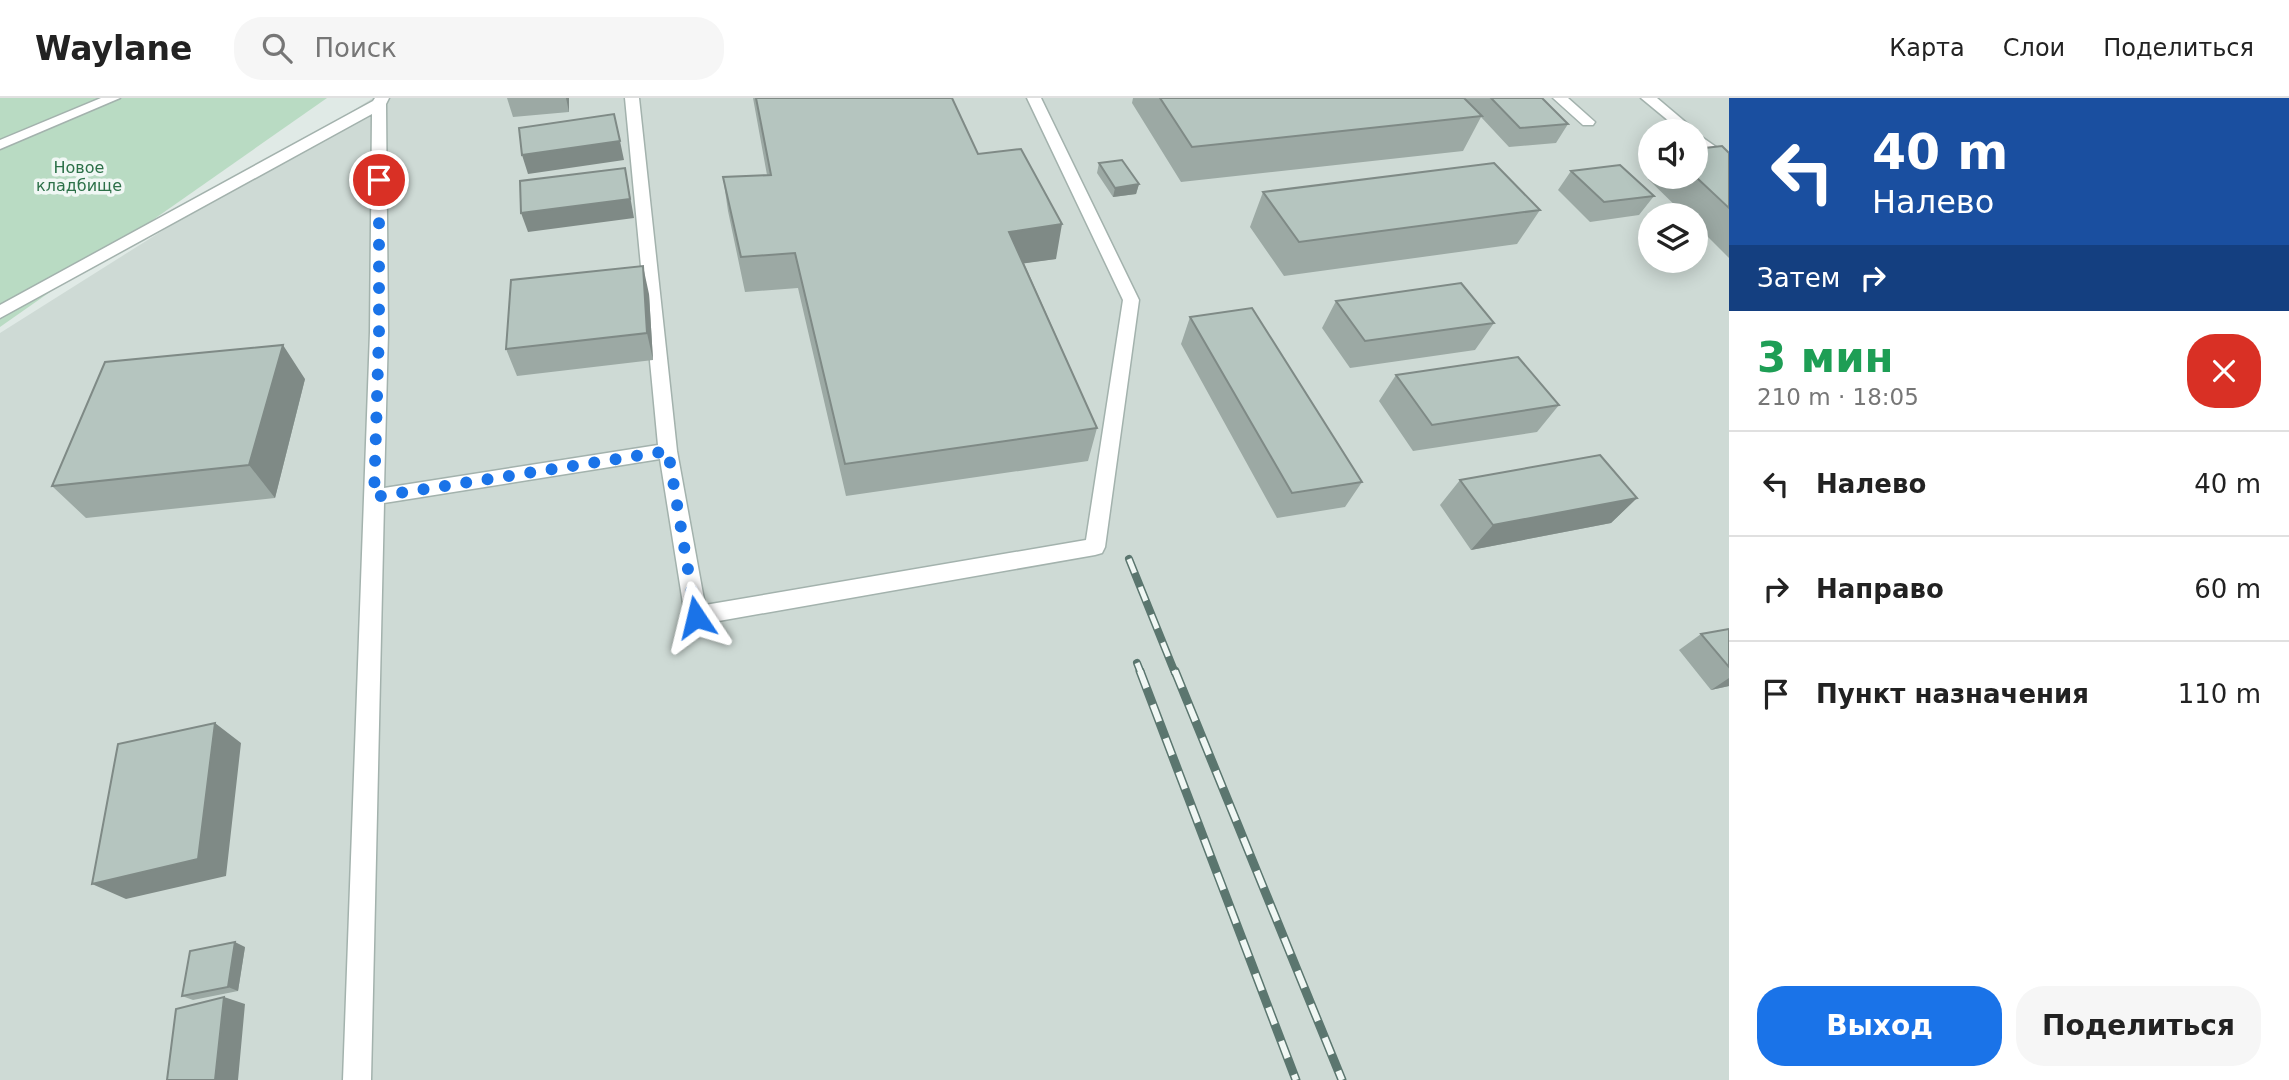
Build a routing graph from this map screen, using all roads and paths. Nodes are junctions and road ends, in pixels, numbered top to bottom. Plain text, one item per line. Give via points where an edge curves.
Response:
1 (632, 98) edge
2 (1034, 98) edge
3 (1560, 98) edge
4 (1648, 98) edge
5 (107, 99) edge
6 (380, 101) edge
7 (1674, 119) edge
8 (1588, 122) dead end
9 (0, 145) edge
10 (1708, 146) edge
11 (1729, 163) edge
12 (0, 312) edge
13 (668, 451) junction
14 (374, 497) junction
15 (357, 1080) edge

1 - 13 lane
2 - 13 lane via 1131,300 1095,547 696,617
3 - 8 lane
4 - 7 lane
5 - 9 lane
6 - 12 lane
6 - 14 lane
10 - 11 lane
13 - 14 lane
14 - 15 lane

